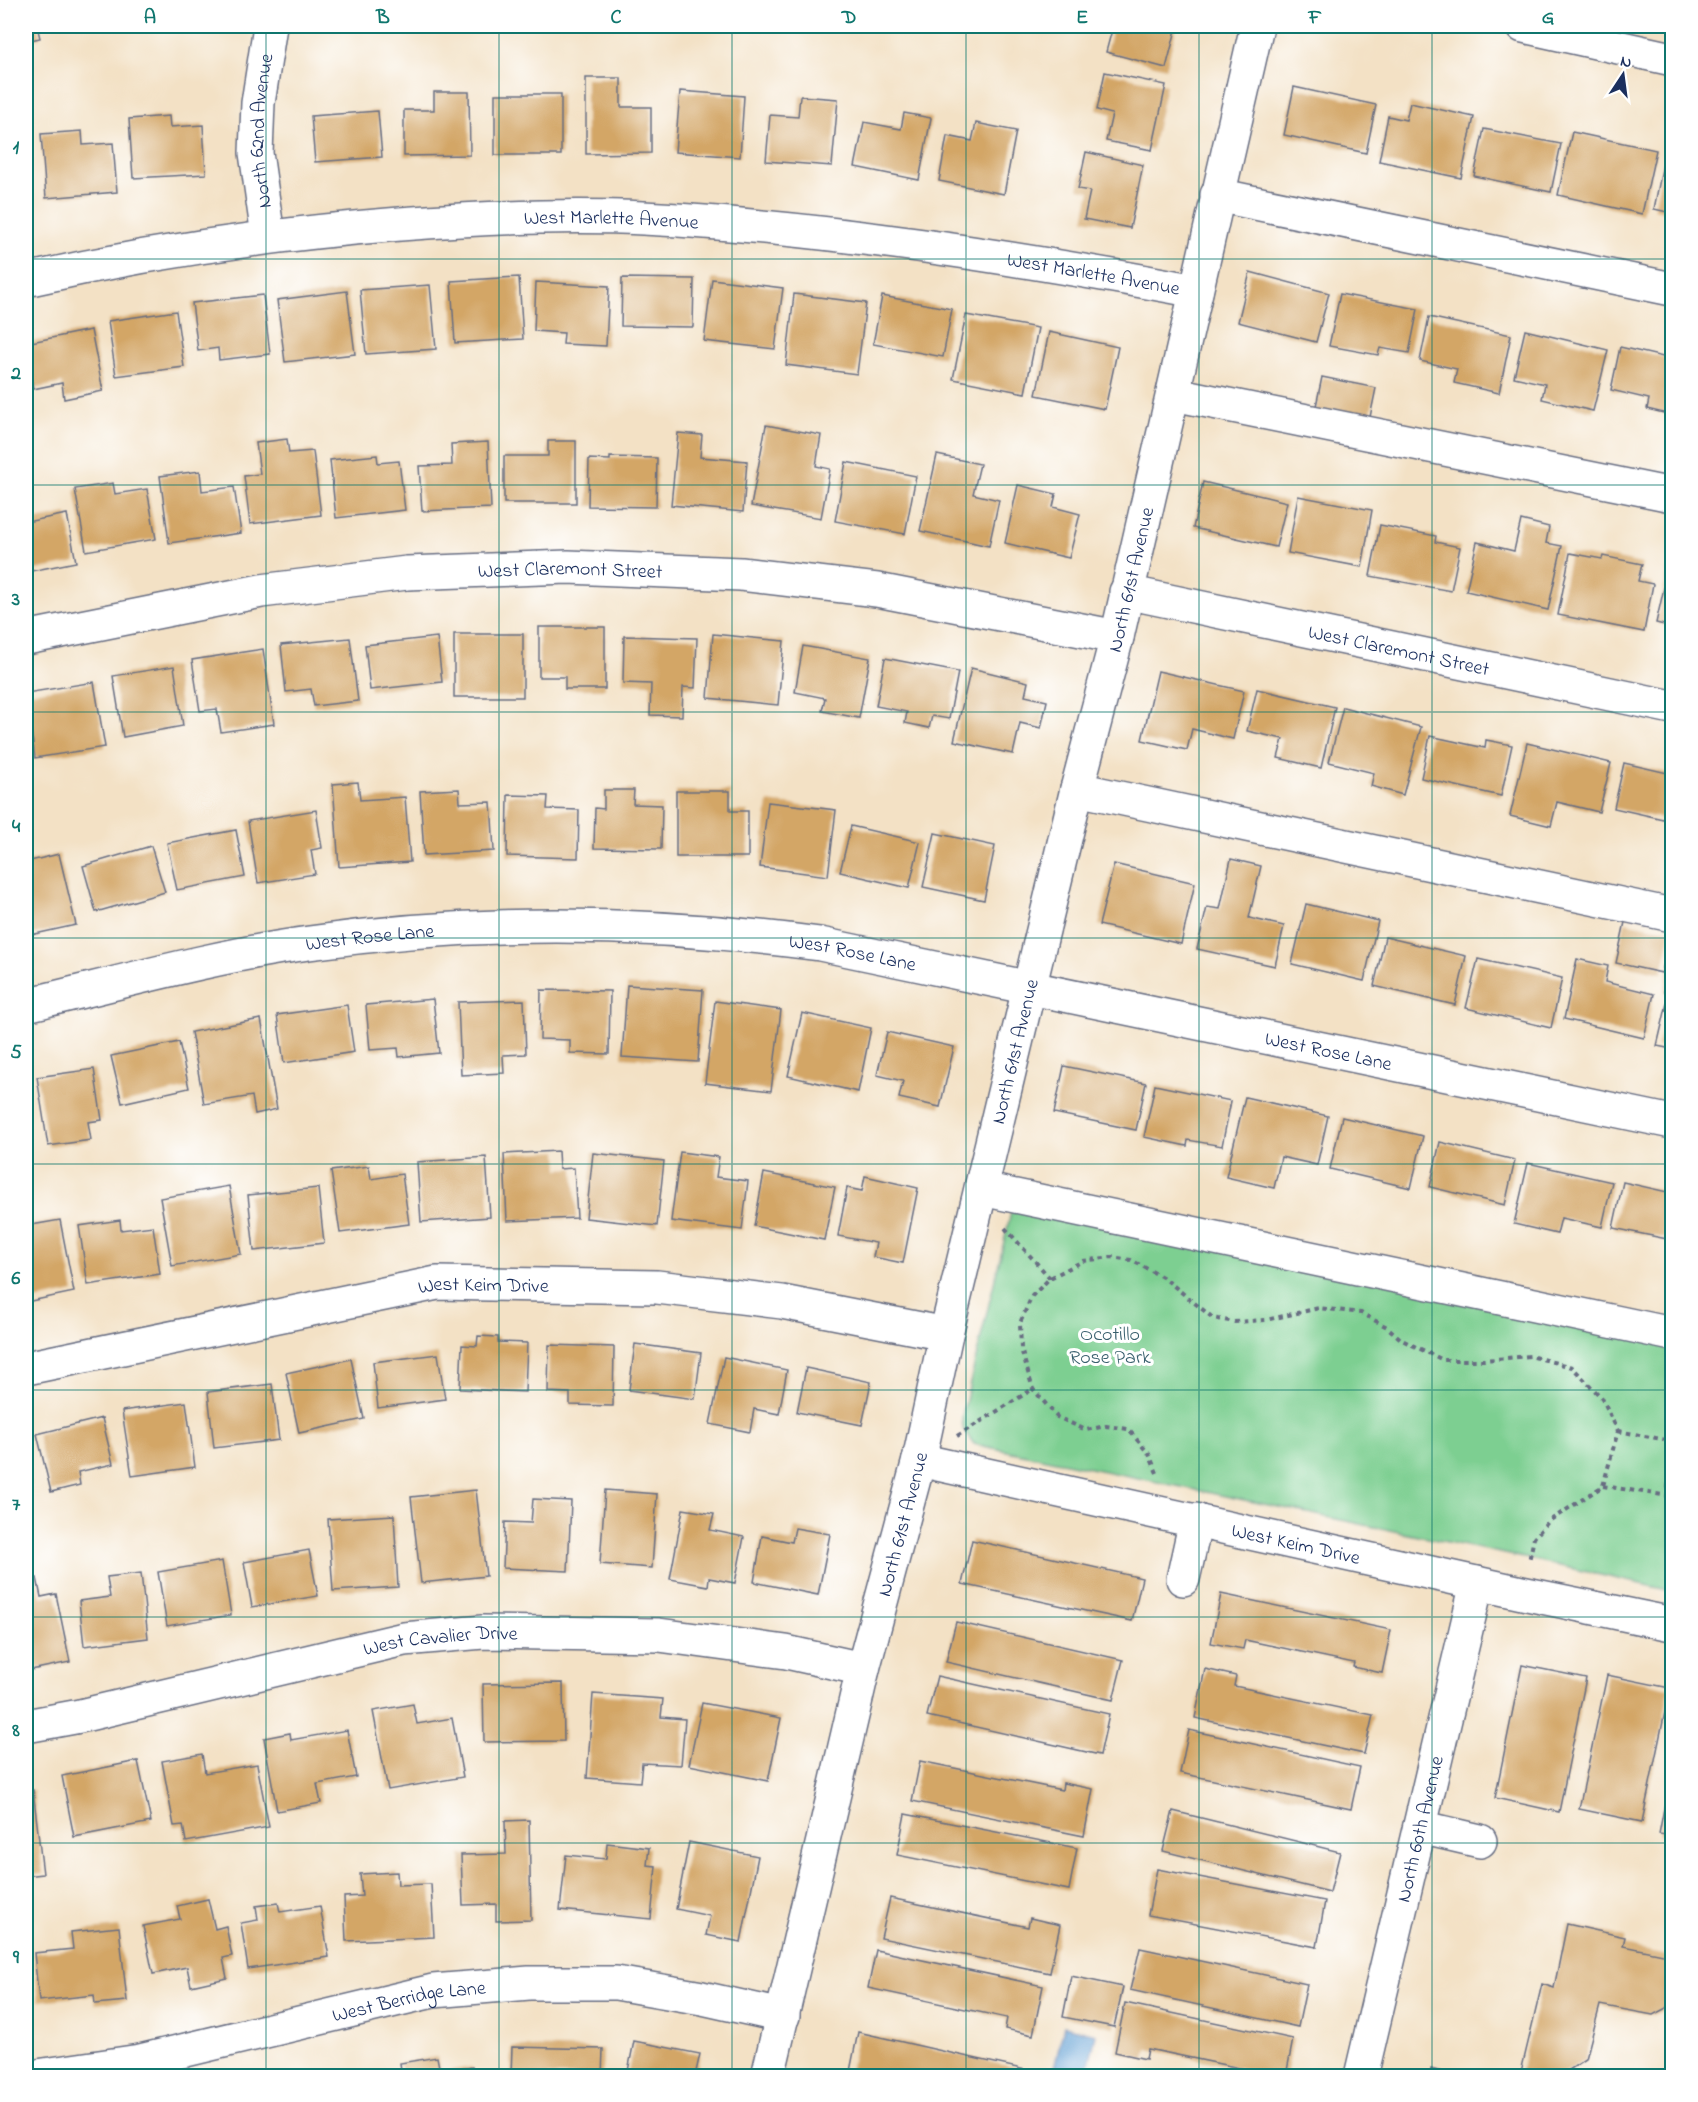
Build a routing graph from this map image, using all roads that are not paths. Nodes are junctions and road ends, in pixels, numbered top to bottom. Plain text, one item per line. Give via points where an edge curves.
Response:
1 (270, 26) edge
2 (1257, 26) edge
3 (1523, 26) edge
4 (1672, 59) edge
5 (1217, 195) junction
6 (268, 236) junction
7 (26, 280) edge
8 (1672, 288) edge
9 (1196, 291) junction
10 (1173, 394) junction
11 (1672, 495) edge
12 (1126, 592) junction
13 (1117, 637) junction
14 (26, 638) edge
15 (1672, 707) edge
16 (1077, 789) junction
17 (1672, 915) edge
18 (1029, 988) junction
19 (26, 1005) edge
20 (1672, 1122) edge
21 (982, 1189) junction
22 (946, 1334) junction
23 (1672, 1334) edge
24 (26, 1368) edge
25 (919, 1460) junction
26 (1196, 1520) junction
27 (1183, 1579) dead end
28 (1477, 1583) junction
29 (1672, 1624) edge
30 (863, 1669) junction
31 (26, 1726) edge
32 (1419, 1827) junction
33 (1480, 1841) dead end
34 (783, 2016) junction
35 (37, 2076) edge
36 (768, 2076) edge
37 (1361, 2076) edge

1 - 6 street, North 62nd Avenue via 258,103 256,153
2 - 5 street, North 61st Avenue
3 - 4 street
5 - 8 street
5 - 9 street, North 61st Avenue
6 - 7 street, West Marlette Avenue via 104,262
6 - 9 street, West Marlette Avenue via 490,217 641,218 906,243
9 - 10 street, North 61st Avenue
10 - 11 street
10 - 12 street, North 61st Avenue
12 - 13 street, North 61st Avenue
12 - 15 street, West Claremont Street
13 - 14 street, West Claremont Street via 877,590 741,574 568,567 407,573 261,591
13 - 16 street, North 61st Avenue
16 - 17 street
16 - 18 street, North 61st Avenue
18 - 19 street, West Rose Lane via 820,944 757,935 614,925 472,927 307,943
18 - 20 street, West Rose Lane
18 - 21 street, North 61st Avenue
21 - 22 street, North 61st Avenue
21 - 23 street
22 - 24 street, West Keim Drive via 782,1302 657,1287 437,1283
22 - 25 street, North 61st Avenue
25 - 26 street, West Keim Drive
25 - 30 street, North 61st Avenue
26 - 27 street
26 - 28 street, West Keim Drive
28 - 29 street, West Keim Drive
28 - 32 street, North 60th Avenue
30 - 31 street, West Cavalier Drive via 786,1652 659,1635 483,1632 404,1639
30 - 34 street, North 61st Avenue
32 - 33 street
32 - 37 street, North 60th Avenue
34 - 35 street, West Berridge Lane via 616,1983 529,1983 433,1991 140,2061
34 - 36 street, North 61st Avenue

